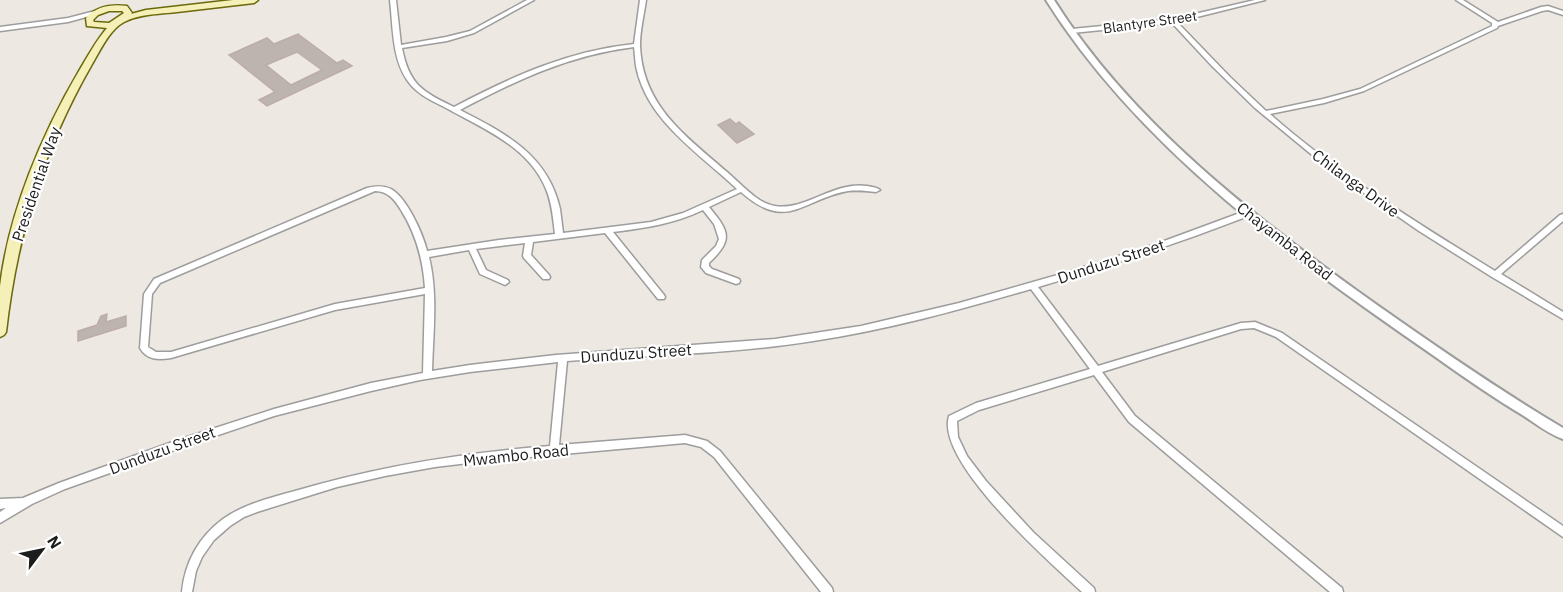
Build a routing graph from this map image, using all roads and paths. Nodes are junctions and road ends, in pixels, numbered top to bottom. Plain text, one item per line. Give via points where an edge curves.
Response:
1 (113, 0) edge
2 (254, 0) edge
3 (393, 0) edge
4 (531, 0) edge
5 (643, 0) edge
6 (1050, 0) edge
7 (1222, 0) edge
8 (1262, 0) edge
9 (1459, 0) edge
10 (123, 6) edge
11 (188, 8) junction
12 (1232, 8) junction
13 (99, 11) junction
14 (1563, 13) edge
15 (120, 21) junction
16 (1173, 21) junction
17 (43, 24) junction
18 (92, 25) junction
19 (1496, 25) junction
20 (0, 29) edge
21 (1072, 31) junction
22 (637, 45) junction
23 (399, 47) junction
24 (81, 75) junction
25 (454, 110) junction
26 (1265, 113) junction
27 (742, 189) junction
28 (876, 190) dead end
29 (705, 207) junction
30 (1248, 213) junction
31 (1563, 217) edge
32 (608, 231) junction
33 (559, 236) junction
34 (529, 239) junction
35 (471, 247) junction
36 (427, 254) junction
37 (1495, 275) junction
38 (546, 277) dead end
39 (736, 281) dead end
40 (505, 282) dead end
41 (1033, 286) junction
42 (429, 290) junction
43 (661, 297) dead end
44 (2, 303) edge
45 (1563, 316) edge
46 (0, 332) edge
47 (563, 358) junction
48 (1095, 371) junction
49 (426, 375) junction
50 (1563, 435) edge
51 (554, 451) junction
52 (27, 501) junction
53 (0, 504) edge
54 (0, 518) edge
55 (1563, 532) edge
56 (187, 592) edge
57 (828, 592) edge
58 (1090, 592) edge
59 (1338, 592) edge

1 - 13 main road
2 - 11 main road
3 - 23 street
4 - 23 street via 472,32
5 - 22 street
6 - 21 street, Chayamba Road
7 - 12 street
8 - 12 street, Blantyre Street
9 - 19 street
10 - 11 main road
10 - 13 main road
10 - 15 main road, Presidential Way via 127,16
11 - 15 main road
12 - 16 street, Blantyre Street
13 - 17 street
13 - 18 main road, Presidential Way via 89,20
14 - 19 street via 1541,9
15 - 18 main road
15 - 24 main road, Presidential Way via 100,42
16 - 21 street, Blantyre Street
16 - 26 street, Chilanga Drive
17 - 18 street
17 - 20 street
18 - 24 main road, Presidential Way via 95,36
19 - 26 street via 1362,90
21 - 30 street, Chayamba Road via 1142,114
22 - 25 street via 597,50 553,62
22 - 27 street via 640,74 663,117
23 - 25 street via 406,73 415,86
24 - 44 main road, Presidential Way via 34,179
25 - 33 street via 512,142 535,163 548,182 558,212
26 - 37 street, Chilanga Drive via 1414,225
27 - 28 street via 766,206 781,209 854,187
27 - 29 street
29 - 32 street via 660,223
29 - 39 street via 723,239 705,267
30 - 41 street, Dunduzu Street via 1141,254
30 - 50 street, Chayamba Road via 1448,361
31 - 37 street
32 - 33 street
32 - 43 street
33 - 34 street
34 - 35 street
34 - 38 street via 527,256
35 - 36 street
35 - 40 street via 483,272
36 - 42 street
36 - 42 street via 416,224 398,200 383,189 370,190 157,281 148,294 144,348 154,356 171,355 335,308
37 - 45 street, Chilanga Drive
41 - 47 street, Dunduzu Street via 922,316 813,338
41 - 48 street
42 - 49 street
44 - 46 main road, Presidential Way
47 - 49 street, Dunduzu Street
47 - 51 street
48 - 55 street via 1234,327 1263,328 1279,335
48 - 58 street via 976,407 958,414 950,424 956,444 976,478
48 - 59 street via 1146,433
49 - 52 street, Dunduzu Street via 212,431
51 - 56 street, Mwambo Road via 426,464 328,483 260,506 227,522 207,541 194,560
51 - 57 street, Mwambo Road via 685,439 704,444 717,454
52 - 53 street, Dunduzu Street
52 - 54 street, Dunduzu Street

